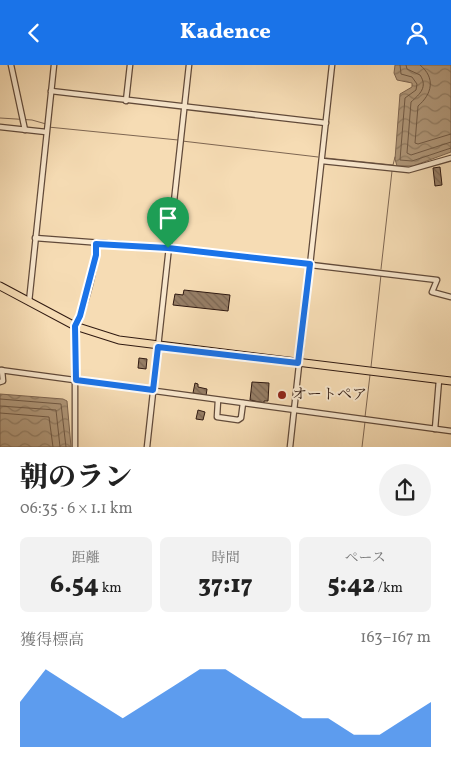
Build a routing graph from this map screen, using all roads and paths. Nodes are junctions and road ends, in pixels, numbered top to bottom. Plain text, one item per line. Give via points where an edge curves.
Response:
1 (11, 65) edge
2 (54, 65) edge
3 (130, 65) edge
4 (188, 65) edge
5 (332, 65) edge
6 (51, 91) junction
7 (126, 101) junction
8 (184, 108) junction
9 (326, 123) junction
10 (0, 127) edge
11 (25, 130) junction
12 (46, 132) junction
13 (451, 158) edge
14 (322, 161) junction
15 (35, 237) junction
16 (96, 244) junction
17 (168, 248) junction
18 (310, 264) junction
19 (0, 287) edge
20 (451, 297) edge
21 (29, 304) junction
22 (75, 326) junction
23 (158, 347) junction
24 (298, 363) junction
25 (1, 370) edge
26 (76, 380) junction
27 (439, 380) junction
28 (451, 381) edge
29 (0, 382) edge
30 (153, 390) junction
31 (218, 400) junction
32 (243, 403) junction
33 (294, 411) junction
34 (434, 429) junction
35 (451, 431) edge
36 (75, 447) edge
37 (147, 447) edge
38 (290, 447) edge

1 - 11 street
2 - 6 street
3 - 7 street
4 - 8 street
5 - 9 street
6 - 7 street
6 - 12 street
7 - 8 street
8 - 9 street
8 - 17 street
9 - 14 street
10 - 11 street
11 - 12 street
12 - 15 street
13 - 14 street via 409,170
14 - 18 street
15 - 16 street
15 - 21 street
16 - 17 street
16 - 22 street via 96,255
17 - 18 street
17 - 23 street
18 - 20 street via 437,280 432,293
18 - 24 street
19 - 21 main road
21 - 22 main road
22 - 23 main road via 119,340
22 - 26 street
23 - 24 main road
23 - 30 street
24 - 27 main road
24 - 33 street
25 - 26 street
25 - 29 street via 3,381
26 - 30 street
26 - 36 street
27 - 28 main road
27 - 34 street
30 - 31 street
30 - 37 street
31 - 32 street
31 - 32 street via 217,417 238,420
32 - 33 street
33 - 34 street
33 - 38 street
34 - 35 street

